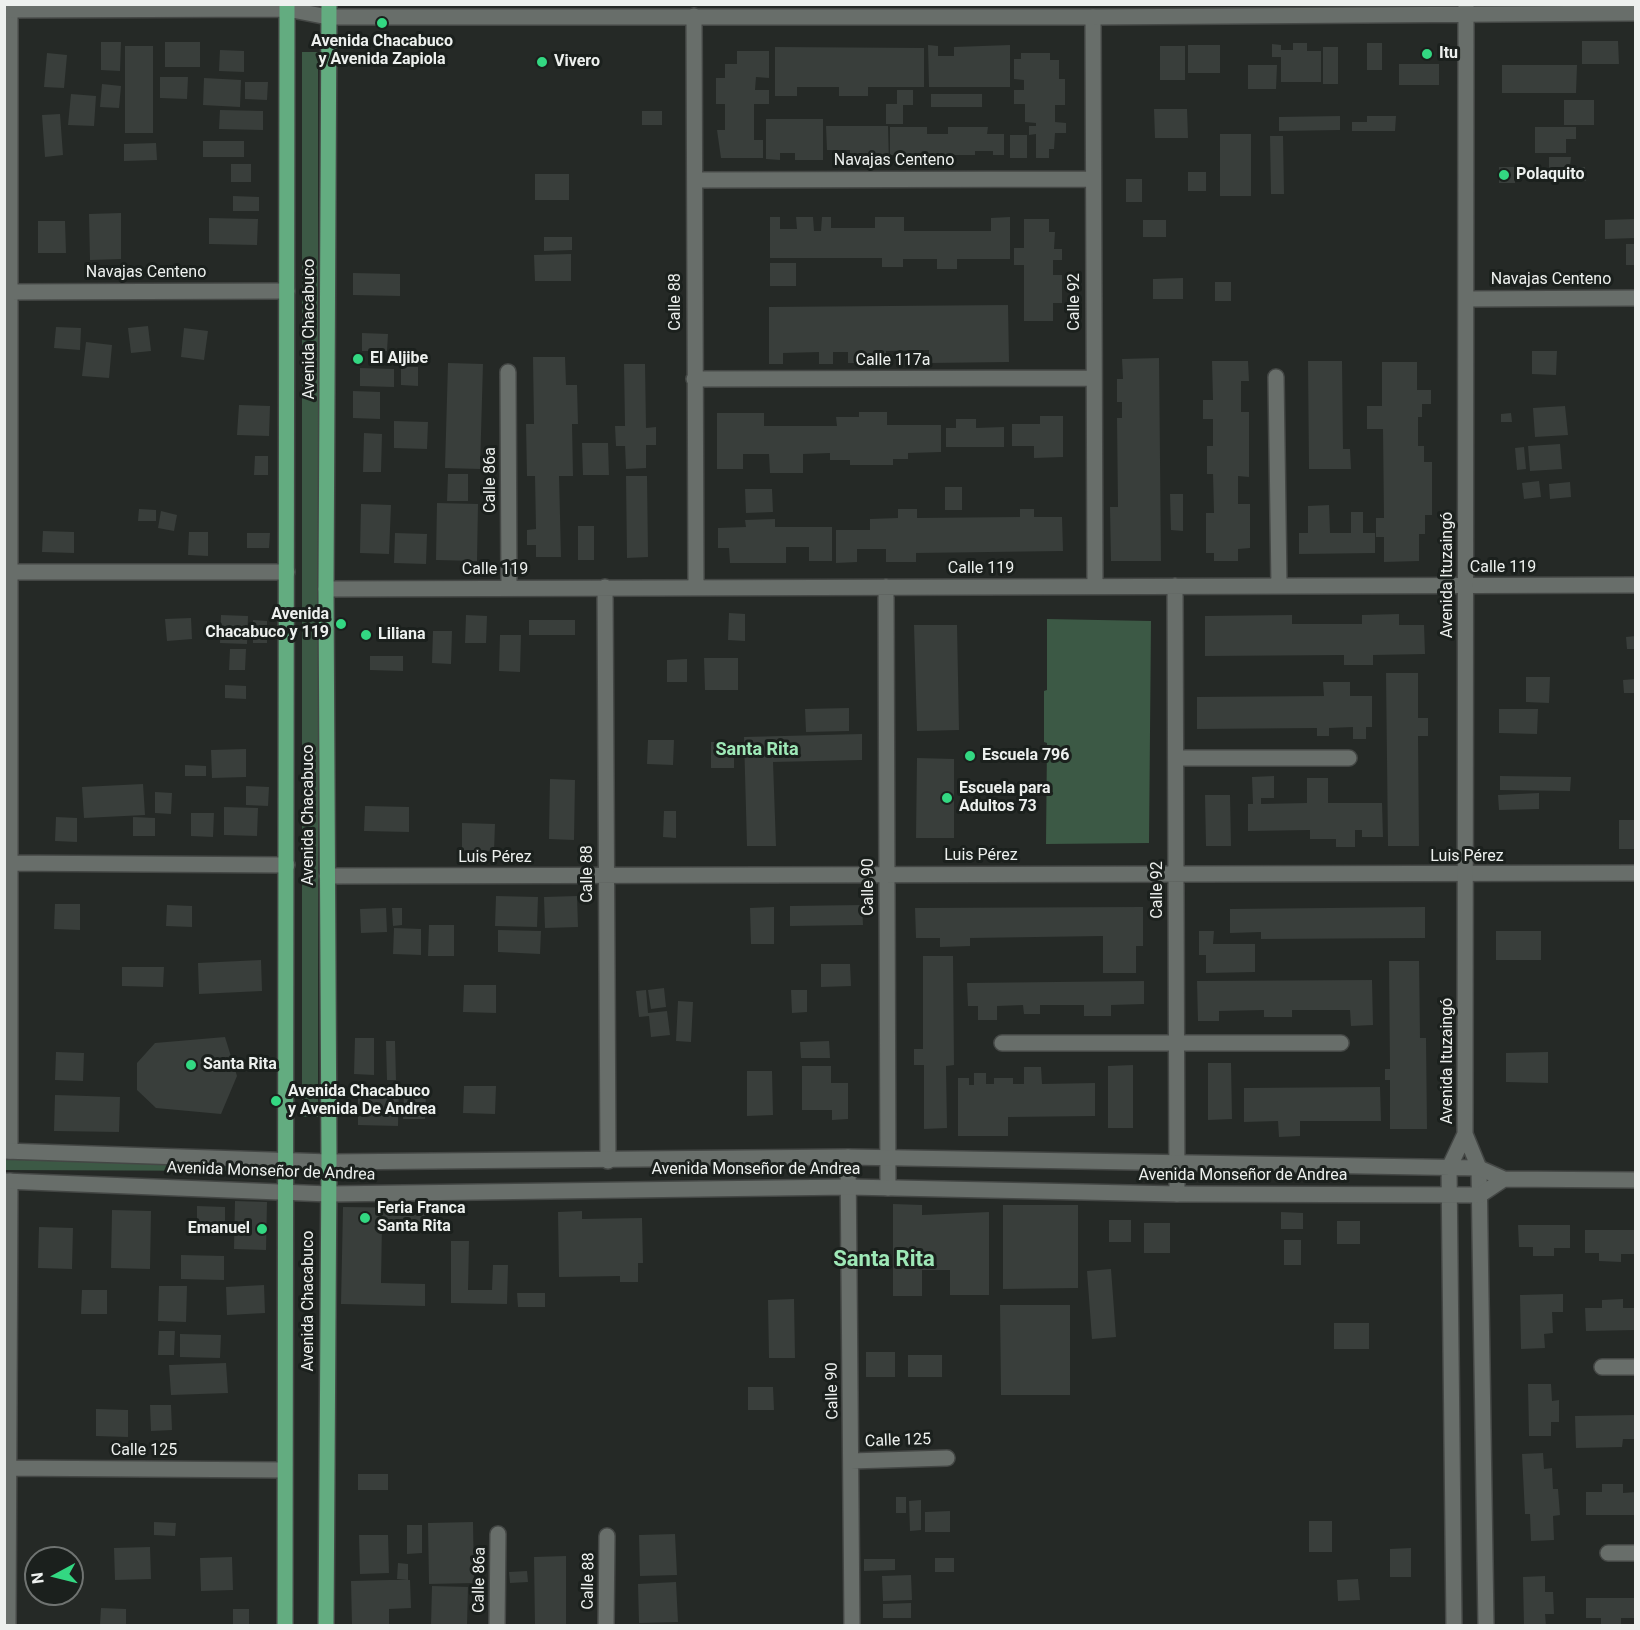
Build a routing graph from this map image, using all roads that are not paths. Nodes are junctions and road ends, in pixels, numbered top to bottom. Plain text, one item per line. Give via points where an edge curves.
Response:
1 (287, 7) edge
2 (1468, 8) edge
3 (7, 10) edge
4 (328, 11) edge
5 (1635, 13) edge
6 (694, 16) junction
7 (1093, 17) junction
8 (1093, 179) junction
9 (695, 180) junction
10 (287, 291) junction
11 (8, 292) edge
12 (1635, 298) edge
13 (1467, 299) junction
14 (508, 372) dead end
15 (1276, 377) dead end
16 (1093, 378) junction
17 (694, 379) junction
18 (7, 572) edge
19 (287, 572) junction
20 (1635, 585) edge
21 (1095, 586) junction
22 (1175, 586) junction
23 (1279, 586) junction
24 (1466, 586) junction
25 (605, 587) junction
26 (696, 587) junction
27 (886, 587) junction
28 (509, 588) junction
29 (326, 589) junction
30 (1176, 758) junction
31 (1349, 758) dead end
32 (7, 863) edge
33 (287, 865) junction
34 (1635, 873) edge
35 (887, 874) junction
36 (1176, 874) junction
37 (606, 875) junction
38 (1466, 875) junction
39 (327, 876) junction
40 (1002, 1043) dead end
41 (1176, 1043) junction
42 (1341, 1043) dead end
43 (1465, 1134) junction
44 (7, 1151) edge
45 (848, 1157) junction
46 (888, 1157) junction
47 (287, 1161) junction
48 (608, 1161) junction
49 (329, 1162) junction
50 (1178, 1162) junction
51 (1449, 1168) junction
52 (1479, 1168) junction
53 (1504, 1179) junction
54 (1635, 1180) edge
55 (7, 1181) edge
56 (849, 1187) junction
57 (888, 1188) junction
58 (287, 1192) junction
59 (328, 1194) junction
60 (1177, 1194) junction
61 (1449, 1194) junction
62 (1480, 1195) junction
63 (1602, 1367) dead end
64 (1635, 1367) edge
65 (947, 1458) dead end
66 (851, 1461) junction
67 (6, 1468) edge
68 (284, 1470) junction
69 (498, 1534) dead end
70 (607, 1536) dead end
71 (1608, 1553) dead end
72 (1635, 1553) edge
73 (8, 1626) edge
74 (285, 1626) edge
75 (326, 1626) edge
76 (497, 1626) edge
77 (606, 1626) edge
78 (852, 1626) edge
79 (1455, 1626) edge
80 (1486, 1626) edge

1 - 3 street
1 - 4 street
1 - 10 main road, Avenida Chacabuco
2 - 5 street
2 - 7 street
2 - 13 street, Avenida Ituzaingó
3 - 11 street
4 - 6 street
4 - 29 main road, Avenida Chacabuco
6 - 7 street
6 - 9 street, Calle 88
7 - 8 street, Calle 92
8 - 9 street, Navajas Centeno
8 - 16 street, Calle 92
9 - 17 street, Calle 88
10 - 11 street, Navajas Centeno
10 - 19 main road, Avenida Chacabuco
11 - 18 street
12 - 13 street, Navajas Centeno
13 - 24 street, Avenida Ituzaingó
14 - 28 street, Calle 86a
15 - 23 street
16 - 17 street, Calle 117a
16 - 21 street, Calle 92
17 - 26 street, Calle 88
18 - 19 street
18 - 32 street
19 - 33 main road, Avenida Chacabuco
20 - 24 street, Calle 119
21 - 22 street, Calle 119
21 - 27 street, Calle 119
22 - 23 street, Calle 119
22 - 30 street, Calle 92
23 - 24 street, Calle 119
24 - 38 street, Avenida Ituzaingó
25 - 26 street, Calle 119
25 - 28 street, Calle 119
25 - 37 street, Calle 88
26 - 27 street, Calle 119
27 - 35 street, Calle 90
28 - 29 street, Calle 119
29 - 39 main road, Avenida Chacabuco
30 - 31 street
30 - 36 street, Calle 92
32 - 33 street
32 - 44 street
33 - 47 main road, Avenida Chacabuco
34 - 38 street, Luis Pérez
35 - 36 street, Luis Pérez
35 - 37 street, Luis Pérez
35 - 46 street, Calle 90
36 - 38 street, Luis Pérez
36 - 41 street, Calle 92
37 - 39 street, Luis Pérez
37 - 48 street, Calle 88
38 - 43 street, Avenida Ituzaingó
39 - 49 main road, Avenida Chacabuco
40 - 41 street
41 - 42 street
41 - 50 street, Calle 92
43 - 51 street, Avenida Ituzaingó
43 - 52 street, Avenida Ituzaingó
44 - 47 street, Avenida Monseñor de Andrea
45 - 46 street, Avenida Monseñor de Andrea
45 - 48 street, Avenida Monseñor de Andrea
45 - 56 street, Calle 90
46 - 50 street, Avenida Monseñor de Andrea
46 - 57 street, Calle 90
47 - 49 street, Avenida Monseñor de Andrea
47 - 58 main road, Avenida Chacabuco
48 - 49 street, Avenida Monseñor de Andrea
49 - 59 main road, Avenida Chacabuco
50 - 51 street, Avenida Monseñor de Andrea
50 - 60 street, Calle 92
51 - 52 street, Avenida Monseñor de Andrea
51 - 61 street, Avenida Ituzaingó
52 - 53 street, Avenida Monseñor de Andrea
52 - 62 street, Avenida Ituzaingó
53 - 54 street, Avenida Monseñor de Andrea
53 - 62 street
55 - 58 street, Avenida Monseñor de Andrea
55 - 67 street
56 - 57 street, Avenida Monseñor de Andrea
56 - 59 street, Avenida Monseñor de Andrea
56 - 66 street, Calle 90
57 - 60 street, Avenida Monseñor de Andrea
58 - 59 street, Avenida Monseñor de Andrea
58 - 68 main road, Avenida Chacabuco
59 - 75 main road, Avenida Chacabuco
60 - 61 street, Avenida Monseñor de Andrea
61 - 62 street, Avenida Monseñor de Andrea
61 - 79 street, Avenida Ituzaingó
62 - 80 street, Avenida Ituzaingó
63 - 64 street
65 - 66 street, Calle 125
66 - 78 street, Calle 90
67 - 68 street, Calle 125
67 - 73 street
68 - 74 main road, Avenida Chacabuco
69 - 76 street, Calle 86a
70 - 77 street, Calle 88
71 - 72 street

